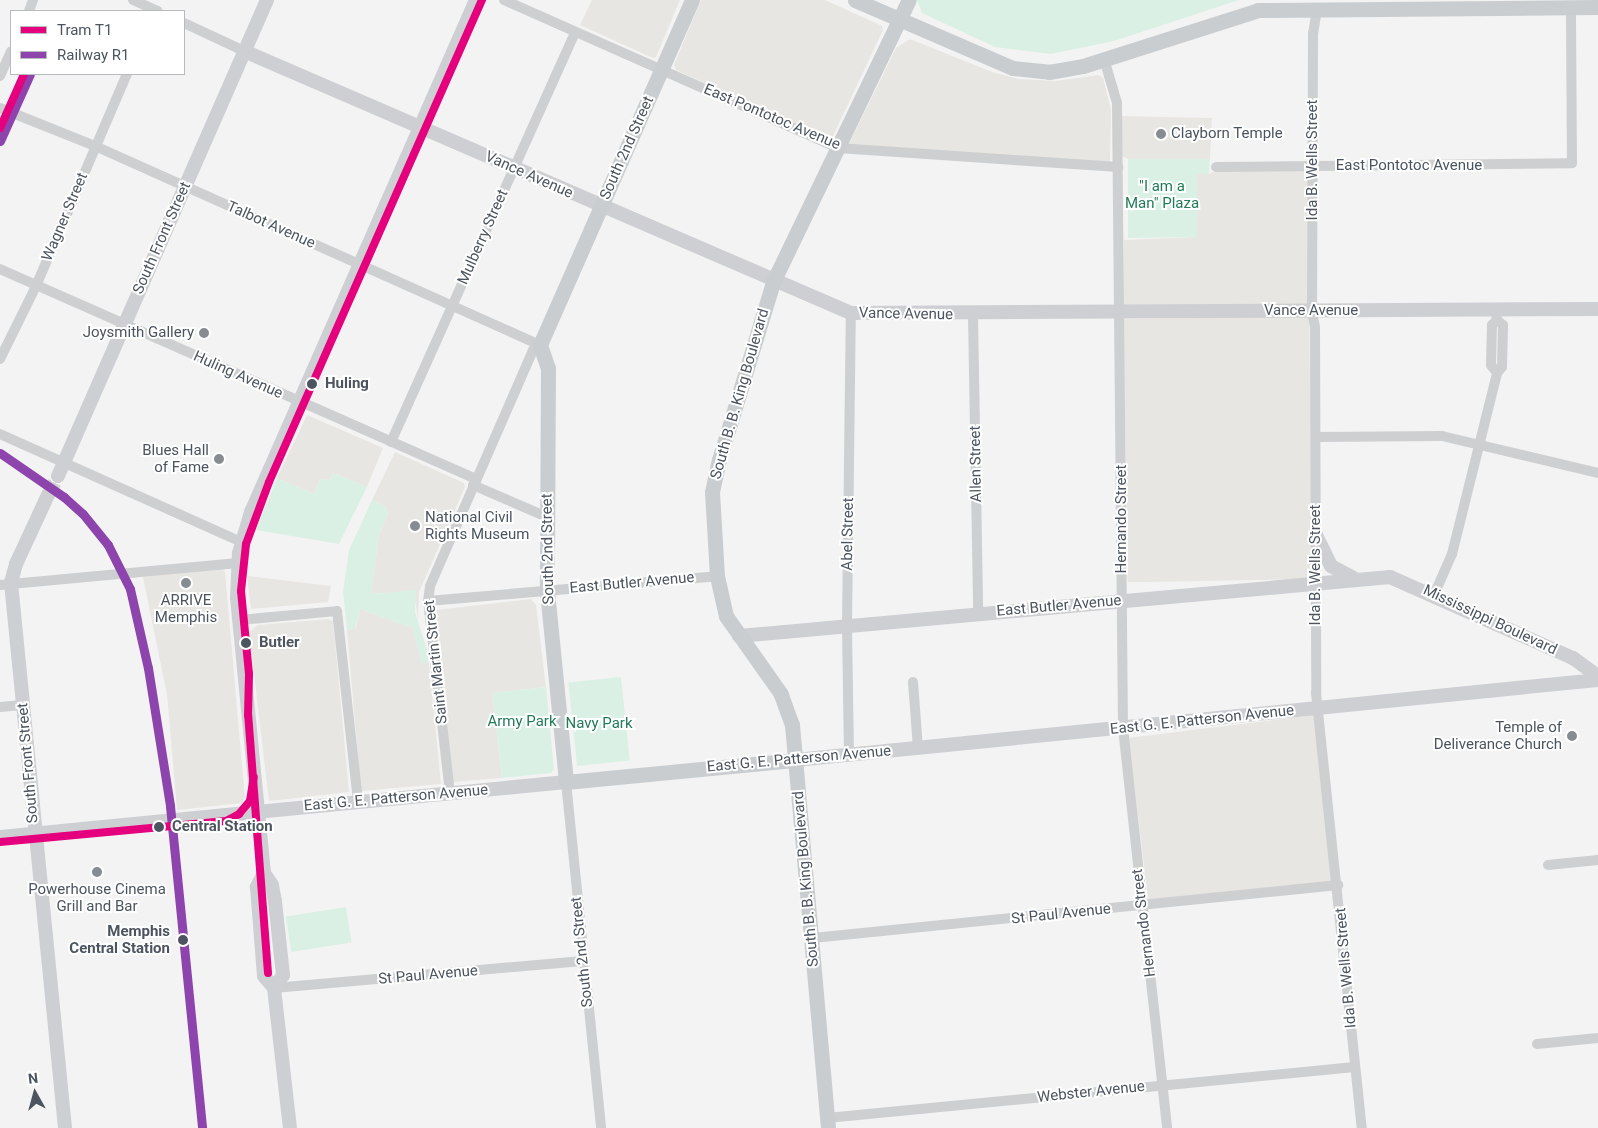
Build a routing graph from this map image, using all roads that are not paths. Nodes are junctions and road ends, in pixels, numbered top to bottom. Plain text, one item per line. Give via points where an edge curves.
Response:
1 (132, 0) edge
2 (267, 0) edge
3 (476, 0) edge
4 (504, 0) edge
5 (692, 0) edge
6 (855, 0) edge
7 (909, 0) edge
8 (1317, 5) edge
9 (1571, 7) junction
10 (1598, 7) edge
11 (154, 8) edge
12 (901, 20) junction
13 (185, 23) edge
14 (575, 32) junction
15 (244, 50) junction
16 (10, 53) edge
17 (1104, 59) junction
18 (661, 70) junction
19 (127, 75) edge
20 (0, 76) edge
21 (0, 108) edge
22 (420, 127) junction
23 (95, 146) junction
24 (838, 148) junction
25 (1312, 166) junction
26 (1118, 167) junction
27 (514, 168) junction
28 (1216, 168) dead end
29 (185, 187) junction
30 (601, 206) junction
31 (360, 264) junction
32 (0, 269) edge
33 (773, 282) junction
34 (36, 286) junction
35 (451, 306) junction
36 (1598, 309) edge
37 (1119, 312) junction
38 (1312, 312) junction
39 (851, 313) junction
40 (973, 315) junction
41 (1497, 315) junction
42 (123, 324) junction
43 (540, 345) junction
44 (0, 359) edge
45 (299, 403) junction
46 (1, 434) edge
47 (1316, 437) junction
48 (391, 442) junction
49 (1481, 444) junction
50 (60, 470) junction
51 (1598, 473) edge
52 (475, 482) junction
53 (48, 496) tunnel mouth
54 (547, 517) junction
55 (1316, 535) junction
56 (242, 542) junction
57 (238, 563) junction
58 (717, 576) junction
59 (1378, 576) joint
60 (1355, 578) junction
61 (1315, 582) junction
62 (6, 584) edge
63 (547, 591) junction
64 (1434, 595) junction
65 (1122, 600) junction
66 (428, 602) junction
67 (978, 614) junction
68 (239, 620) junction
69 (847, 626) junction
70 (739, 636) junction
71 (1598, 676) edge
72 (1598, 680) edge
73 (914, 682) dead end
74 (22, 705) junction
75 (0, 707) edge
76 (1319, 709) junction
77 (1123, 728) junction
78 (918, 748) junction
79 (849, 755) junction
80 (796, 760) junction
81 (566, 782) junction
82 (450, 793) junction
83 (358, 802) junction
84 (259, 810) junction
85 (34, 833) junction
86 (0, 837) edge
87 (1598, 860) edge
88 (1548, 865) dead end
89 (1338, 885) junction
90 (1142, 906) junction
91 (813, 938) junction
92 (583, 961) junction
93 (274, 988) junction
94 (1598, 1038) edge
95 (1536, 1044) dead end
96 (1355, 1067) junction
97 (1163, 1085) junction
98 (828, 1123) edge
99 (65, 1128) edge
100 (290, 1128) edge
101 (601, 1128) edge
102 (1167, 1128) edge
103 (1362, 1128) edge

1 - 11 street
2 - 15 street, South Front Street
3 - 22 street
4 - 14 street, East Pontotoc Avenue
5 - 18 main road, South 2nd Street
6 - 12 main road
7 - 12 main road, South B. B. King Boulevard
8 - 9 main road
8 - 17 main road via 1239,14
8 - 25 street, Ida B. Wells Street via 1313,33
9 - 10 main road
9 - 25 street, East Pontotoc Avenue via 1572,163
12 - 17 main road via 1013,68 1049,72
12 - 24 main road, South B. B. King Boulevard
13 - 15 street, Vance Avenue
14 - 18 street, East Pontotoc Avenue
14 - 27 street, Mulberry Street
15 - 22 street, Vance Avenue
15 - 29 street, South Front Street
16 - 20 street
17 - 26 street, Hernando Street via 1117,103
18 - 24 street, East Pontotoc Avenue
18 - 30 main road, South 2nd Street
19 - 23 street, Wagner Street
21 - 23 street, Talbot Avenue
22 - 27 street, Vance Avenue
22 - 31 street
23 - 29 street, Talbot Avenue
23 - 34 street, Wagner Street
24 - 26 street, East Pontotoc Avenue
24 - 33 main road, South B. B. King Boulevard
25 - 28 street, East Pontotoc Avenue
25 - 38 street, Ida B. Wells Street
26 - 37 street, Hernando Street
27 - 30 street, Vance Avenue
27 - 35 street, Mulberry Street
29 - 31 street, Talbot Avenue
29 - 42 street, South Front Street
30 - 33 street, Vance Avenue
30 - 43 main road, South 2nd Street
31 - 35 street, Talbot Avenue
31 - 45 street
32 - 34 street, Huling Avenue
33 - 39 street, Vance Avenue
33 - 58 main road, South B. B. King Boulevard via 714,481 712,507
34 - 42 street, Huling Avenue
34 - 44 street, Wagner Street
35 - 43 street, Talbot Avenue
35 - 48 street, Mulberry Street
36 - 41 street, Vance Avenue
37 - 38 street, Vance Avenue
37 - 40 street, Vance Avenue
37 - 65 street, Hernando Street
38 - 41 street, Vance Avenue
38 - 47 street, Ida B. Wells Street via 1315,327
39 - 40 street, Vance Avenue
39 - 69 street, Abel Street
40 - 67 street, Allen Street
41 - 49 street via 1492,325 1491,365 1497,374
42 - 45 street, Huling Avenue
42 - 50 street, South Front Street
43 - 52 street, Saint Martin Street via 533,350
43 - 54 main road, South 2nd Street via 548,368
45 - 48 street, Huling Avenue
45 - 56 street via 251,512
46 - 50 street
47 - 49 street via 1422,435
47 - 55 street, Ida B. Wells Street
48 - 52 street, Huling Avenue
49 - 51 street
49 - 64 street via 1452,554
50 - 56 street
52 - 54 street, Huling Avenue
52 - 66 street, Saint Martin Street via 434,574
53 - 62 street, South Front Street
54 - 63 main road, South 2nd Street
55 - 60 street via 1331,566
55 - 61 street, Ida B. Wells Street
56 - 57 street
57 - 62 street
57 - 68 street
58 - 63 street, East Butler Avenue
58 - 70 main road, South B. B. King Boulevard via 726,616
59 - 60 street, East Butler Avenue
59 - 64 street, Mississippi Boulevard via 1402,580
60 - 61 street, East Butler Avenue
61 - 65 street, East Butler Avenue
61 - 76 street, Ida B. Wells Street
62 - 74 street, South Front Street
63 - 66 street, East Butler Avenue
63 - 81 main road, South 2nd Street
64 - 71 street, Mississippi Boulevard via 1573,658
65 - 67 street, East Butler Avenue
65 - 77 street, Hernando Street
66 - 82 street, Saint Martin Street
67 - 69 street, East Butler Avenue
68 - 83 street via 337,611
68 - 84 street
69 - 70 street, East Butler Avenue
69 - 79 street, Abel Street
70 - 80 main road, South B. B. King Boulevard via 781,694 792,725
72 - 76 street, East G. E. Patterson Avenue
73 - 78 street
74 - 75 street
74 - 85 street, South Front Street
76 - 77 street, East G. E. Patterson Avenue
76 - 89 street, Ida B. Wells Street
77 - 78 street, East G. E. Patterson Avenue
77 - 90 street, Hernando Street
78 - 79 street, East G. E. Patterson Avenue
79 - 80 street, East G. E. Patterson Avenue
80 - 81 main road, East G. E. Patterson Avenue
80 - 91 main road, South B. B. King Boulevard
81 - 82 street, East G. E. Patterson Avenue
81 - 92 street, South 2nd Street
82 - 83 street, East G. E. Patterson Avenue
83 - 84 street, East G. E. Patterson Avenue
84 - 85 street, East G. E. Patterson Avenue
84 - 93 street via 264,873 272,885 275,900 283,975
85 - 86 street, East G. E. Patterson Avenue
85 - 99 street, South Front Street
87 - 88 street
89 - 90 street, St Paul Avenue
89 - 96 street, Ida B. Wells Street
90 - 91 street, St Paul Avenue
90 - 97 street, Hernando Street
91 - 98 main road, South B. B. King Boulevard
92 - 93 street, St Paul Avenue
92 - 101 street, South 2nd Street
93 - 100 street
94 - 95 street
96 - 97 street, Webster Avenue
96 - 103 street, Ida B. Wells Street
97 - 98 street, Webster Avenue
97 - 102 street, Hernando Street

